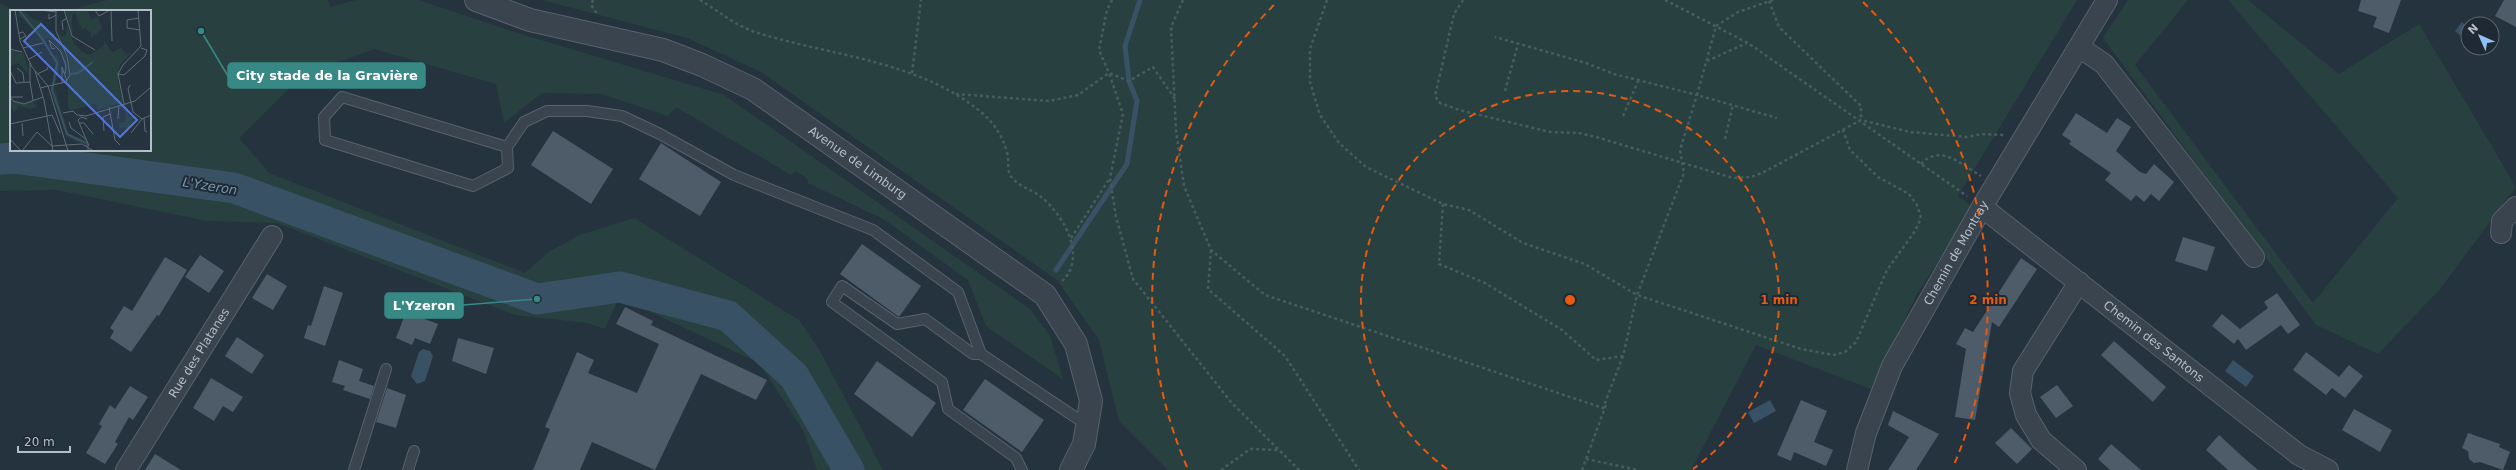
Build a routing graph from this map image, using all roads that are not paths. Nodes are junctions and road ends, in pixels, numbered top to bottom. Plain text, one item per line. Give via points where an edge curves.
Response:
1 (476, 0) edge
2 (2107, 0) edge
3 (2079, 47) junction
4 (507, 147) junction
5 (1982, 207) junction
6 (2516, 207) edge
7 (2501, 233) dead end
8 (272, 236) dead end
9 (2254, 257) dead end
10 (2079, 282) junction
11 (981, 354) junction
12 (386, 369) dead end
13 (1087, 425) junction
14 (414, 451) dead end
15 (126, 470) edge
16 (354, 470) edge
17 (408, 470) edge
18 (1022, 470) edge
19 (1071, 470) edge
20 (1857, 470) edge
21 (2076, 470) edge
22 (2328, 470) edge

1 - 13 street, Avenue de Limburg via 530,20 663,50 753,89 1045,295 1076,344 1091,401
2 - 3 street, Chemin de Montray
3 - 5 street, Chemin de Montray
3 - 9 street via 2104,64
4 - 4 lane via 342,97 324,116 325,140 473,186 508,168
4 - 11 lane via 524,122 547,111 587,111 622,116 734,175 873,230 958,292
5 - 10 street, Chemin des Santons
5 - 20 street, Chemin de Montray via 1892,366 1866,433
6 - 7 street via 2502,221
8 - 15 street, Rue des Platanes
10 - 21 street via 2023,371 2020,393 2026,415 2041,440
10 - 22 street, Chemin des Santons via 2299,455
11 - 13 lane
11 - 18 lane via 972,354 925,319 897,324 842,286 832,302 942,382 948,409 1016,458
12 - 16 lane
13 - 19 street, Avenue de Limburg via 1084,444
14 - 17 lane

